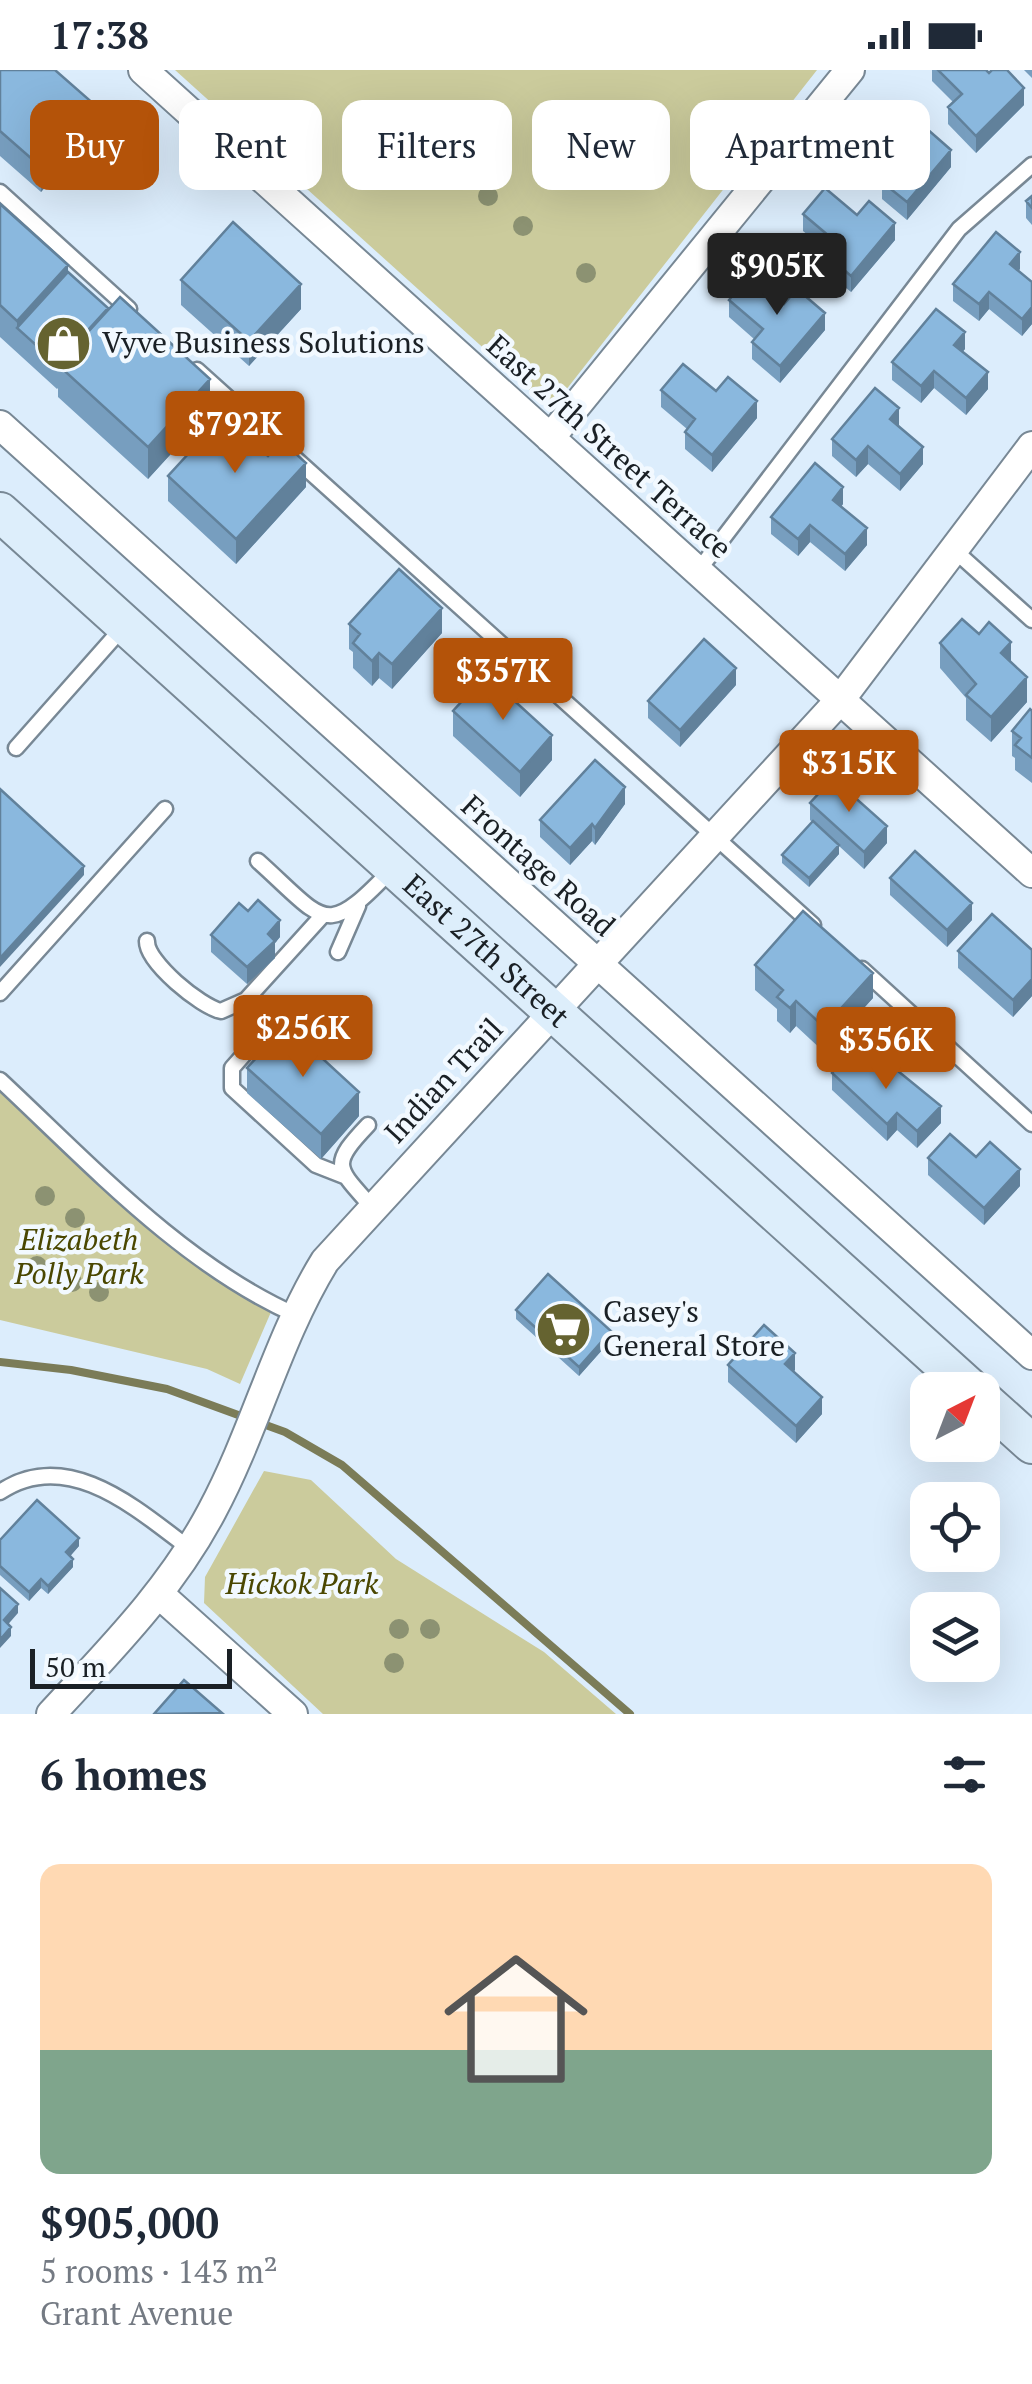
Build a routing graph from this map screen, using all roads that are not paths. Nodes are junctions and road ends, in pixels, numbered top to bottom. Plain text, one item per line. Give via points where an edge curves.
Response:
1 (142, 70) edge
2 (850, 70) edge
3 (1032, 165) edge
4 (0, 192) edge
5 (146, 324) edge
6 (190, 363) edge
7 (0, 425) edge
8 (550, 438) junction
9 (1032, 446) edge
10 (0, 512) edge
11 (953, 550) junction
12 (698, 571) junction
13 (1032, 620) edge
14 (124, 626) junction
15 (840, 700) junction
16 (16, 748) dead end
17 (165, 809) dead end
18 (715, 836) junction
19 (258, 861) dead end
20 (394, 868) junction
21 (1032, 873) edge
22 (359, 903) junction
23 (323, 915) junction
24 (819, 931) edge
25 (147, 941) dead end
26 (338, 952) dead end
27 (848, 956) edge
28 (598, 964) junction
29 (0, 994) edge
30 (554, 1012) junction
31 (265, 1031) dead end
32 (0, 1080) edge
33 (1032, 1124) edge
34 (368, 1125) dead end
35 (344, 1176) junction
36 (371, 1206) junction
37 (296, 1316) junction
38 (1032, 1355) edge
39 (952, 1372) edge
40 (1000, 1415) edge
41 (1032, 1444) edge
42 (0, 1492) edge
43 (190, 1549) junction
44 (160, 1594) junction
45 (51, 1714) edge
46 (293, 1714) edge

1 - 8 street, East 27th Street Terrace
2 - 8 street
3 - 12 lane via 960,229
4 - 5 lane
6 - 18 lane
7 - 28 street, Frontage Road
8 - 12 street, East 27th Street Terrace
9 - 11 street, Indian Trail
10 - 14 main road, East 27th Street
11 - 13 lane
11 - 15 street, Indian Trail
12 - 15 street, East 27th Street Terrace
14 - 16 lane
14 - 20 main road, East 27th Street
15 - 18 street, Indian Trail
15 - 21 street, East 27th Street Terrace
17 - 29 lane
18 - 24 lane
18 - 28 street, Indian Trail
19 - 23 lane
20 - 22 lane
20 - 30 main road, East 27th Street
22 - 23 lane via 342,916
22 - 26 lane
23 - 25 lane via 246,1000 222,1011 203,1004 153,960
27 - 33 lane
28 - 30 street, Indian Trail
28 - 38 street, Frontage Road
30 - 36 street, Indian Trail
30 - 39 main road, East 27th Street
31 - 35 lane via 232,1068 232,1088 316,1166
32 - 37 lane via 162,1226 258,1298
34 - 35 lane via 342,1154
35 - 36 lane
36 - 37 street, Indian Trail via 325,1261
37 - 43 street, Indian Trail
40 - 41 main road
42 - 43 lane via 56,1477 95,1484
43 - 44 street, Indian Trail
44 - 45 street, Indian Trail
44 - 46 street

